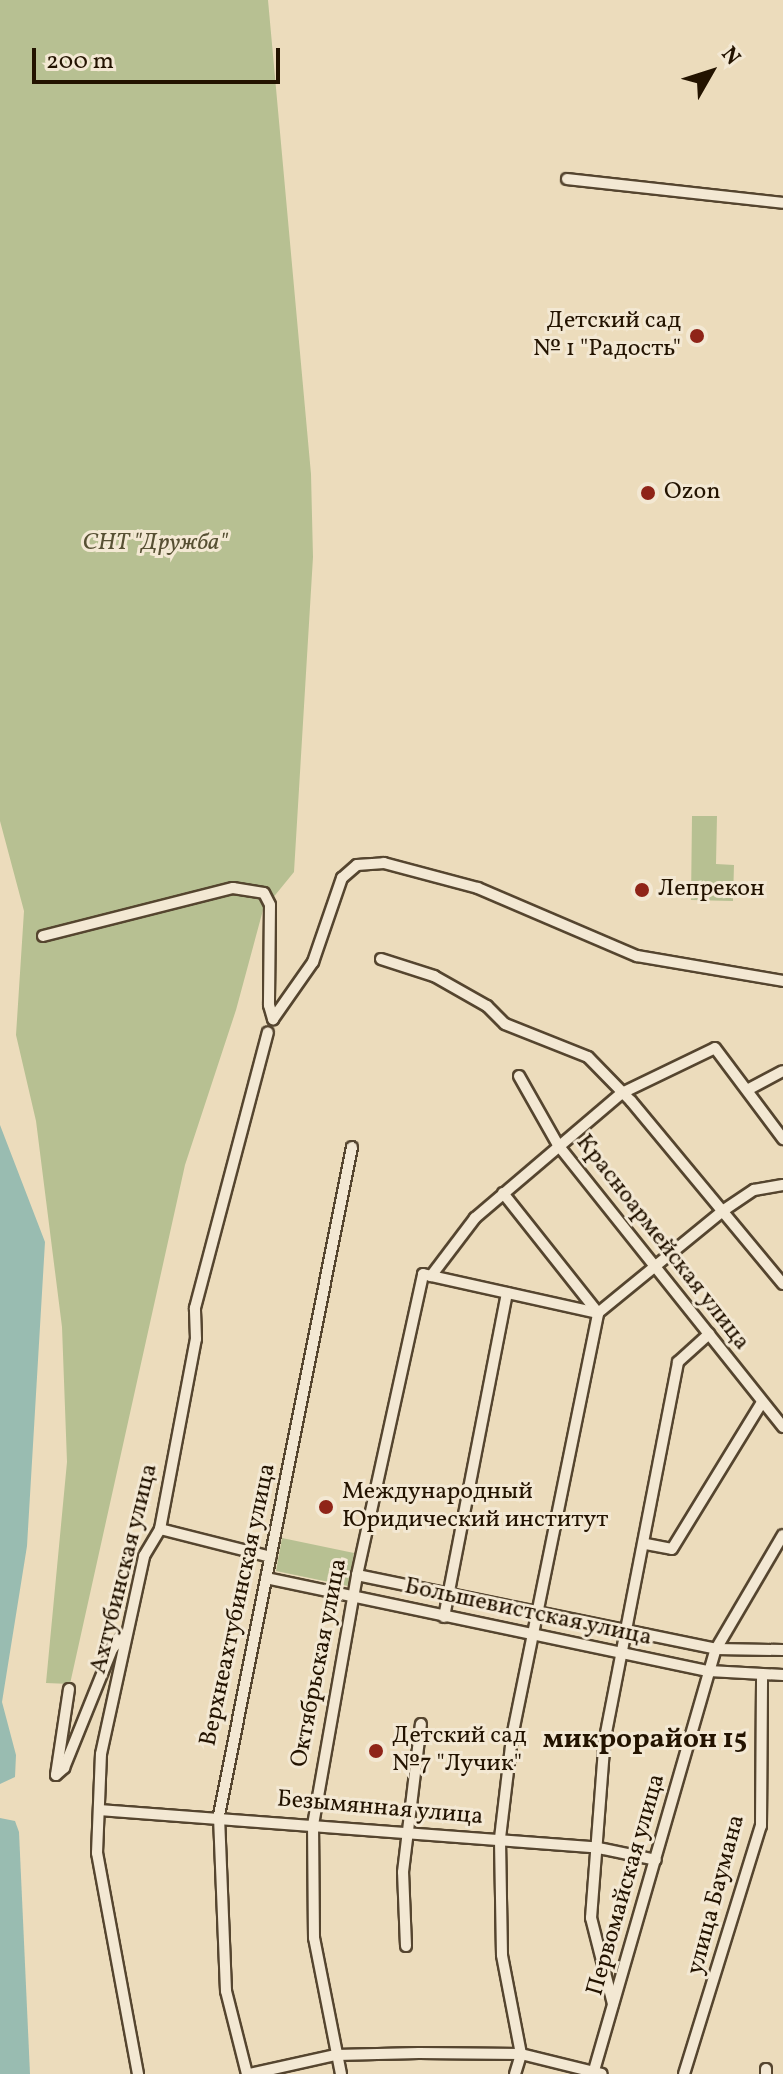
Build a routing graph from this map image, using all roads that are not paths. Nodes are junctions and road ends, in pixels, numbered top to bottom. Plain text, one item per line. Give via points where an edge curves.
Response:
1 (567, 179) dead end
2 (783, 203) edge
3 (43, 936) dead end
4 (381, 959) dead end
5 (783, 981) edge
6 (268, 1032) dead end
7 (783, 1071) edge
8 (519, 1076) dead end
9 (749, 1089) junction
10 (622, 1093) junction
11 (783, 1139) edge
12 (558, 1145) junction
13 (352, 1147) dead end
14 (783, 1185) edge
15 (503, 1193) junction
16 (724, 1210) junction
17 (654, 1263) junction
18 (431, 1276) junction
19 (783, 1284) edge
20 (507, 1293) junction
21 (598, 1313) junction
22 (709, 1334) junction
23 (762, 1402) junction
24 (783, 1427) edge
25 (160, 1529) junction
26 (783, 1535) edge
27 (646, 1544) junction
28 (271, 1557) junction
29 (357, 1575) junction
30 (266, 1578) junction
31 (353, 1596) junction
32 (447, 1596) junction
33 (536, 1613) junction
34 (444, 1617) junction
35 (626, 1631) junction
36 (124, 1635) junction
37 (532, 1635) junction
38 (716, 1649) junction
39 (783, 1650) edge
40 (622, 1653) junction
41 (709, 1671) junction
42 (762, 1675) junction
43 (783, 1675) edge
44 (69, 1689) dead end
45 (421, 1724) dead end
46 (99, 1810) junction
47 (219, 1815) junction
48 (313, 1825) junction
49 (406, 1832) junction
50 (500, 1838) junction
51 (594, 1847) junction
52 (656, 1860) junction
53 (406, 1946) dead end
54 (613, 2004) junction
55 (521, 2054) junction
56 (336, 2055) junction
57 (596, 2073) edge
58 (138, 2074) edge
59 (249, 2074) edge
60 (341, 2074) edge
61 (515, 2074) edge
62 (684, 2074) edge

1 - 2 street
3 - 5 street via 233,888 264,893 270,905 273,1019 313,962 342,878 357,865 384,863 491,892 637,956
4 - 10 street via 434,976 487,1006 505,1024 588,1057
6 - 25 street, Ахтубинская улица via 195,1308 196,1339
7 - 9 street
8 - 12 street, Красноармейская улица
9 - 10 street, Октябрьская улица via 715,1048
9 - 11 street, Октябрьская улица
10 - 12 street, Октябрьская улица
10 - 16 street
12 - 15 street, Октябрьская улица
12 - 17 street, Красноармейская улица
13 - 28 street, Верхнеахтубинская улица
14 - 16 street via 754,1190
15 - 18 street, Октябрьская улица via 459,1236
15 - 21 street
16 - 17 street
16 - 19 street
17 - 21 street
17 - 22 street, Красноармейская улица
18 - 20 street
18 - 29 street, Октябрьская улица via 423,1274
20 - 21 street
20 - 32 street
21 - 33 street
22 - 23 street, Красноармейская улица
22 - 27 street via 678,1362
23 - 24 street, Красноармейская улица
23 - 27 street via 672,1549
25 - 28 street
25 - 36 street, Ахтубинская улица via 144,1556
26 - 38 street, Первомайская улица
27 - 35 street
28 - 30 street, Верхнеахтубинская улица
29 - 31 street, Октябрьская улица
29 - 32 street, Большевистская улица
30 - 31 street, Большевистская улица
30 - 47 street, Верхнеахтубинская улица
31 - 34 street, Большевистская улица
31 - 48 street, Октябрьская улица
32 - 33 street, Большевистская улица
32 - 34 street
33 - 35 street, Большевистская улица
33 - 37 street
34 - 37 street, Большевистская улица
35 - 38 street, Большевистская улица
35 - 40 street
36 - 44 street via 112,1649 64,1768 56,1775
36 - 46 street, Ахтубинская улица via 101,1754
37 - 40 street, Большевистская улица
37 - 50 street
38 - 39 street, Большевистская улица
38 - 41 street, Первомайская улица
40 - 41 street, Большевистская улица
40 - 51 street via 605,1738
41 - 42 street, Большевистская улица
41 - 52 street, Первомайская улица
42 - 43 street, Большевистская улица
42 - 62 street, улица Баумана via 761,1826
45 - 49 street
46 - 47 street, Безымянная улица
46 - 58 street, Ахтубинская улица via 97,1853
47 - 48 street, Безымянная улица
47 - 59 street, Верхнеахтубинская улица via 226,1991
48 - 49 street, Безымянная улица
48 - 56 street, Октябрьская улица via 314,1938
49 - 50 street, Безымянная улица
49 - 53 street
50 - 51 street, Безымянная улица
50 - 55 street via 502,1955
51 - 52 street, Безымянная улица
51 - 54 street via 591,1918
52 - 54 street, Первомайская улица
54 - 57 street, Первомайская улица
55 - 56 street
55 - 57 street
55 - 61 street
56 - 59 street
56 - 60 street, Октябрьская улица

